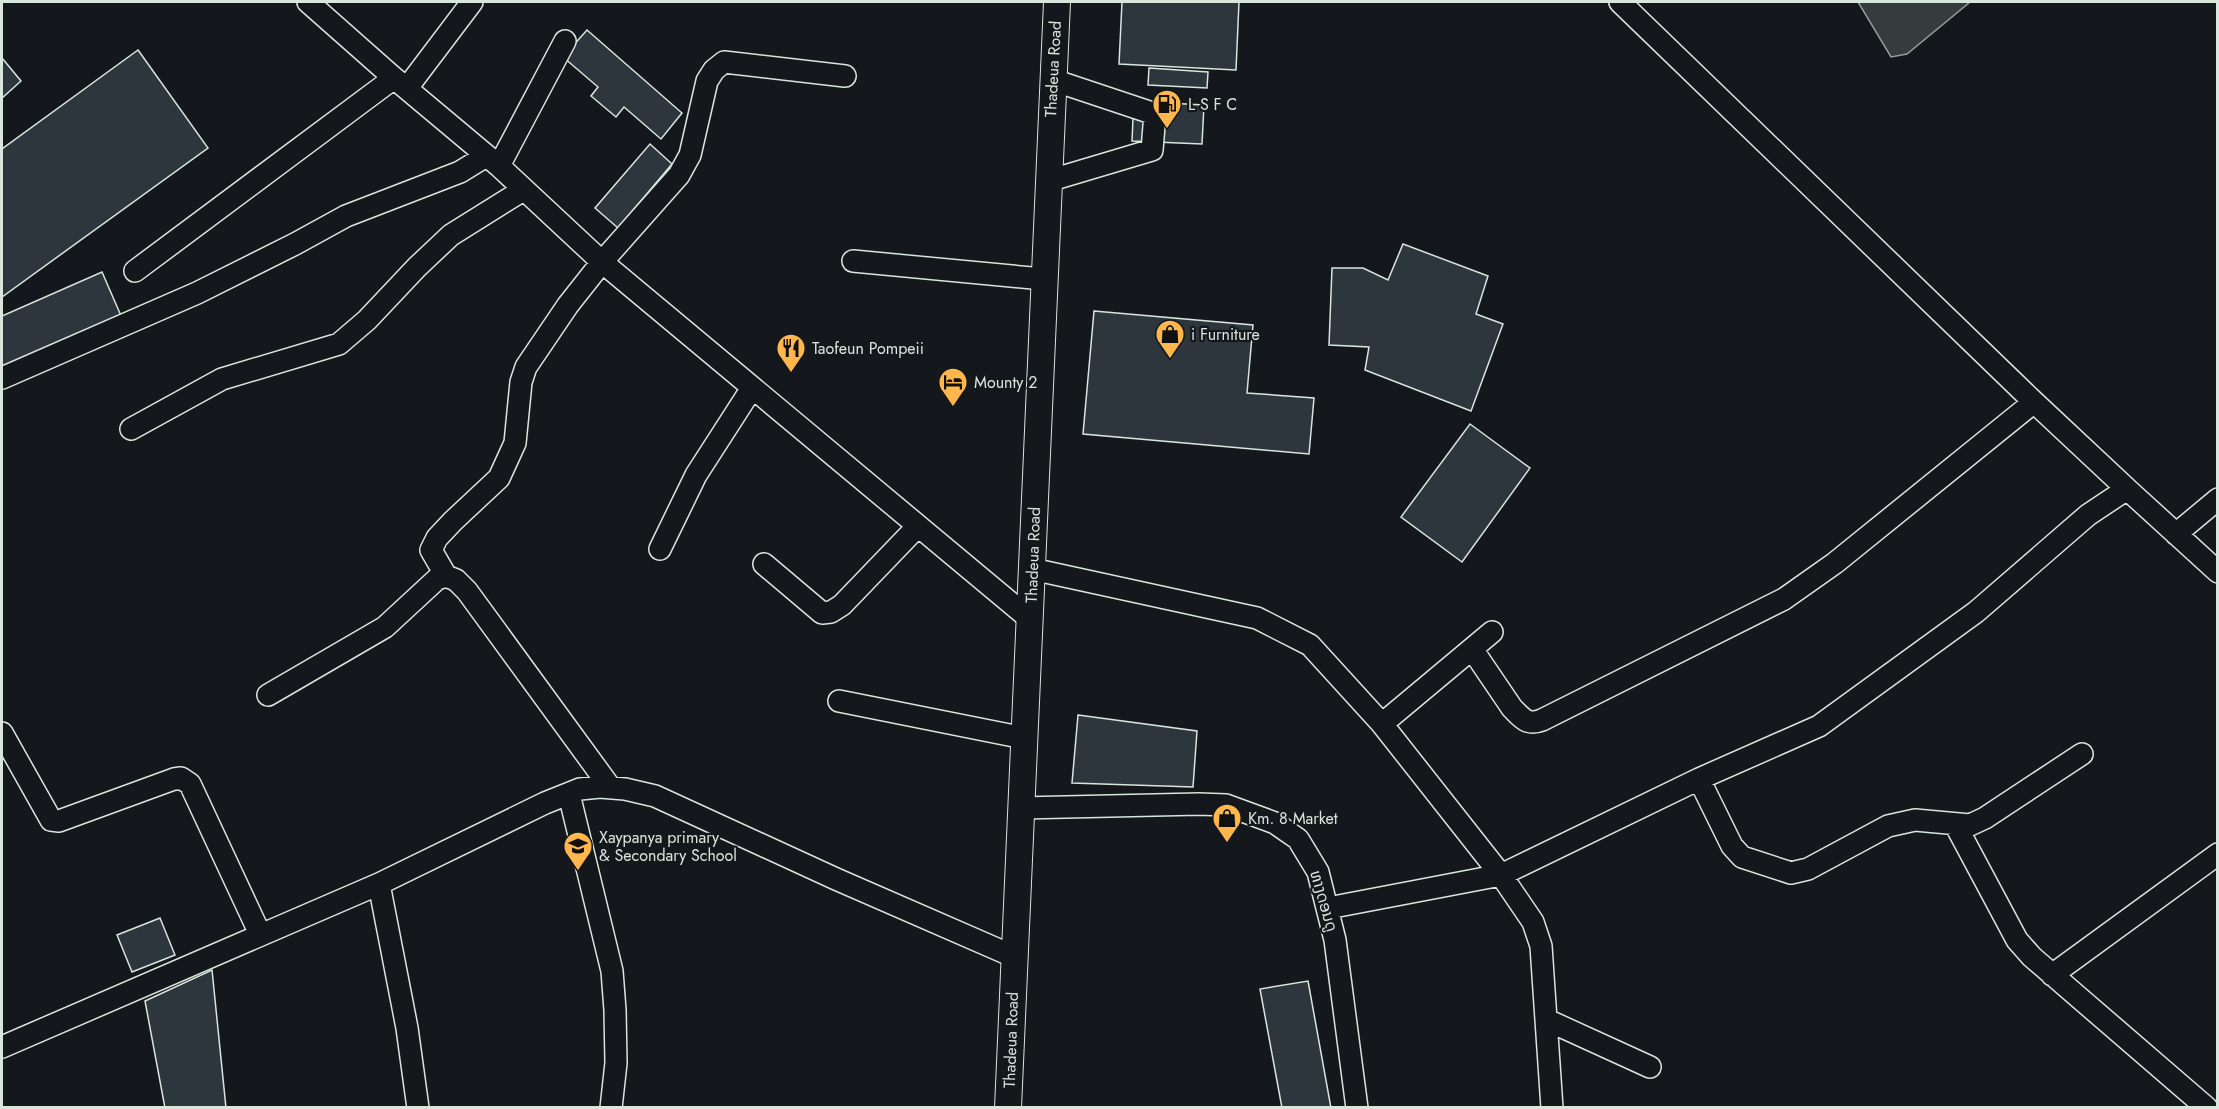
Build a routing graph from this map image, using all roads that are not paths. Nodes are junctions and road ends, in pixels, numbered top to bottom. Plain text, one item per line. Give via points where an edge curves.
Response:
1 (308, 2) edge
2 (472, 2) edge
3 (1057, 2) edge
4 (1620, 2) edge
5 (565, 41) dead end
6 (845, 76) dead end
7 (1053, 80) junction
8 (400, 83) junction
9 (493, 161) junction
10 (1048, 181) junction
11 (523, 190) junction
12 (853, 261) dead end
13 (602, 262) junction
14 (135, 271) dead end
15 (1043, 279) junction
16 (2, 378) edge
17 (752, 388) junction
18 (2034, 402) junction
19 (131, 429) dead end
20 (2127, 489) junction
21 (2217, 499) edge
22 (918, 526) junction
23 (2176, 534) junction
24 (660, 549) dead end
25 (764, 564) dead end
26 (1032, 569) junction
27 (2217, 572) edge
28 (446, 576) junction
29 (1031, 620) junction
30 (1492, 632) dead end
31 (1472, 649) junction
32 (268, 695) dead end
33 (839, 701) dead end
34 (1382, 724) junction
35 (2, 733) edge
36 (1024, 738) junction
37 (2082, 754) dead end
38 (1699, 779) junction
39 (610, 787) junction
40 (568, 794) junction
41 (1021, 808) junction
42 (1954, 824) junction
43 (2217, 854) edge
44 (1501, 875) junction
45 (379, 884) junction
46 (1328, 908) junction
47 (260, 934) junction
48 (1015, 957) junction
49 (2052, 975) junction
50 (1547, 1020) junction
51 (2, 1047) edge
52 (1650, 1067) dead end
53 (418, 1107) edge
54 (612, 1107) edge
55 (1008, 1107) edge
56 (1358, 1107) edge
57 (1552, 1107) edge
58 (2207, 1107) edge

1 - 8 street
2 - 8 street
3 - 7 main road, Thadeua Road
4 - 18 street
5 - 9 street
6 - 13 street via 724,62 707,81 690,155 679,175
7 - 10 main road, Thadeua Road
7 - 10 street via 1155,114 1152,150
8 - 9 street
8 - 14 street
9 - 11 street
9 - 16 street via 346,216 197,293
10 - 15 main road, Thadeua Road
11 - 13 street
11 - 19 street via 451,235 339,344 222,379
12 - 15 street
13 - 17 street
13 - 28 street via 526,367 515,443 499,478 453,521 431,550
15 - 26 main road, Thadeua Road
17 - 22 street
17 - 24 street via 696,476
18 - 20 street
18 - 31 street via 1835,563 1784,598 1542,720 1526,722 1519,716
20 - 23 street
20 - 38 street via 2088,515 1976,612 1819,726
21 - 23 street
22 - 25 street via 831,612 822,613
22 - 29 street
23 - 27 street
26 - 29 main road, Thadeua Road
26 - 34 street via 1257,618 1310,645
28 - 32 street via 437,579 385,627
28 - 39 street via 466,591
29 - 36 main road, Thadeua Road
30 - 31 street
31 - 34 street
33 - 36 street
34 - 44 street
35 - 47 street via 51,820 174,779 181,778 190,784
36 - 41 main road, Thadeua Road
37 - 42 street via 1985,818 1970,825
38 - 42 street via 1732,846 1742,858 1791,873 1808,869 1888,826 1915,820
38 - 44 street
39 - 40 street
39 - 48 street via 655,796
40 - 45 street
40 - 54 street via 612,971 616,1063
41 - 46 street, ທາງດອນດູ via 1199,804 1226,805 1251,813 1298,839 1318,872
41 - 48 main road, Thadeua Road
42 - 49 street via 2017,940
43 - 49 street
44 - 46 street
44 - 50 street via 1533,922 1541,946
45 - 47 street
45 - 53 street
46 - 56 street, ທາງດອນດູ
47 - 51 street
48 - 55 main road, Thadeua Road
49 - 58 street
50 - 52 street
50 - 57 street

